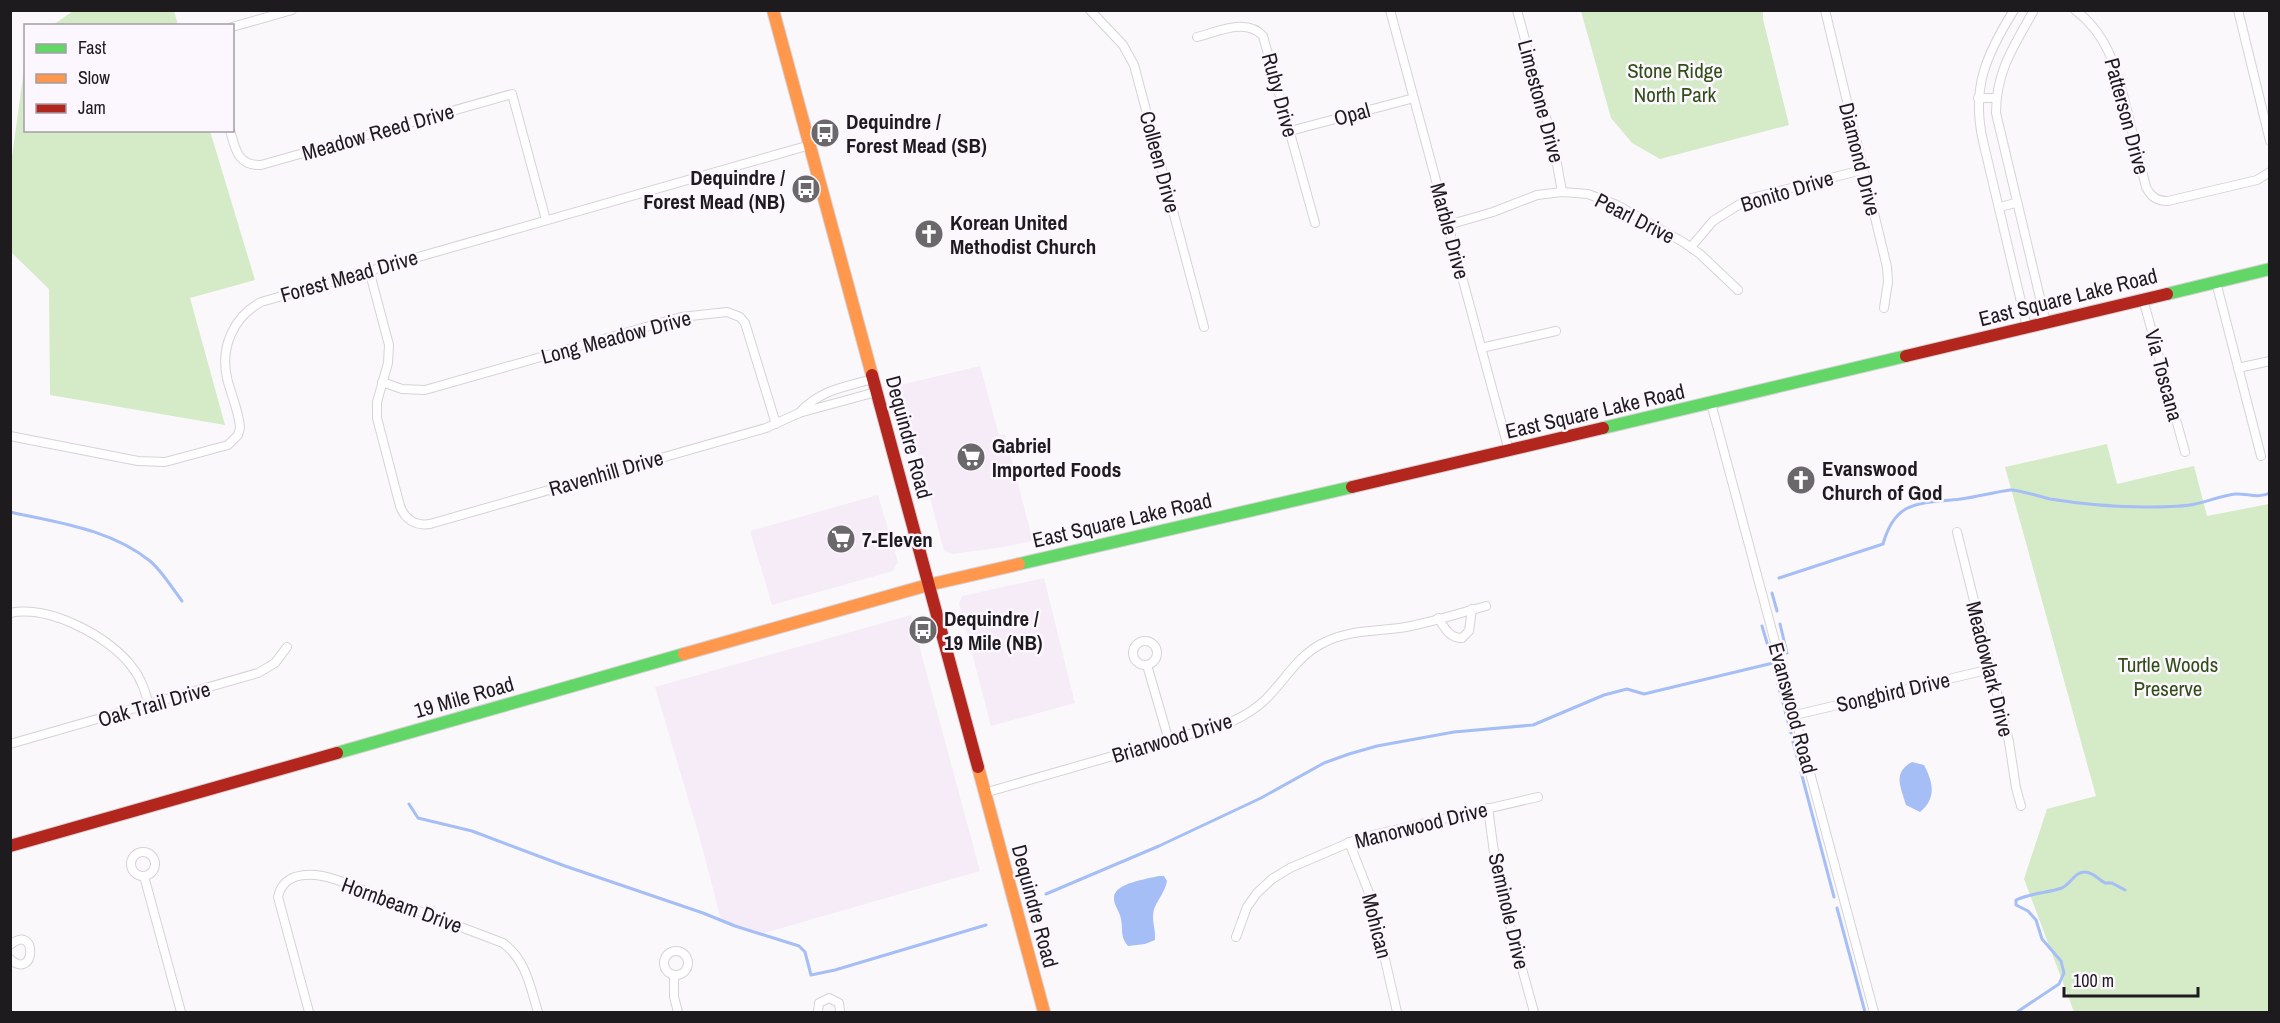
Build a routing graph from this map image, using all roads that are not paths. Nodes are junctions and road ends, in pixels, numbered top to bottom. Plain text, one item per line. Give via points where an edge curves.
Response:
1 (292, 10) edge
2 (773, 10) edge
3 (1090, 10) edge
4 (1390, 10) edge
5 (1517, 10) edge
6 (1825, 10) edge
7 (2013, 10) edge
8 (2034, 10) edge
9 (2075, 10) edge
10 (2238, 10) edge
11 (234, 26) edge
12 (1197, 38) dead end
13 (1414, 98) junction
14 (1978, 98) junction
15 (1996, 99) junction
16 (1290, 131) junction
17 (231, 132) edge
18 (2270, 141) edge
19 (810, 145) junction
20 (1862, 170) junction
21 (2270, 172) edge
22 (1562, 192) junction
23 (2016, 203) junction
24 (1999, 207) junction
25 (546, 220) junction
26 (1315, 223) dead end
27 (1448, 225) junction
28 (1691, 247) junction
29 (2270, 269) edge
30 (369, 270) junction
31 (2216, 282) junction
32 (1738, 290) dead end
33 (2143, 299) junction
34 (1884, 308) dead end
35 (2046, 323) junction
36 (1204, 327) dead end
37 (2027, 327) junction
38 (1556, 331) dead end
39 (1481, 348) junction
40 (2270, 361) edge
41 (2238, 368) junction
42 (382, 382) junction
43 (875, 385) junction
44 (1711, 403) junction
45 (776, 424) junction
46 (10, 436) edge
47 (1509, 451) junction
48 (2185, 452) dead end
49 (2261, 456) dead end
50 (1957, 532) dead end
51 (928, 585) junction
52 (1486, 606) dead end
53 (1472, 609) junction
54 (10, 613) edge
55 (1438, 618) junction
56 (287, 647) dead end
57 (1147, 665) dead end
58 (1991, 669) junction
59 (148, 705) junction
60 (1795, 715) junction
61 (1169, 741) junction
62 (10, 744) edge
63 (984, 793) junction
64 (1538, 797) dead end
65 (2021, 806) dead end
66 (1488, 808) junction
67 (1349, 842) junction
68 (10, 846) edge
69 (144, 876) dead end
70 (1236, 937) dead end
71 (10, 945) edge
72 (10, 959) edge
73 (674, 975) dead end
74 (181, 1012) edge
75 (309, 1012) edge
76 (538, 1012) edge
77 (678, 1012) edge
78 (818, 1012) edge
79 (840, 1012) edge
80 (1044, 1012) edge
81 (1397, 1012) edge
82 (1534, 1012) edge
83 (1874, 1012) edge

1 - 11 street
2 - 19 main road, Dequindre Road
3 - 36 street, Colleen Drive via 1124,45 1134,65
4 - 13 street, Marble Drive
5 - 22 street, Limestone Drive via 1556,155
6 - 20 street, Diamond Drive
7 - 14 street via 1988,55
8 - 15 street via 2005,62
9 - 21 street, Patterson Drive via 2091,23 2109,50 2146,187 2153,197 2168,201 2257,180
10 - 18 street
12 - 16 street, Ruby Drive via 1243,26 1258,31 1266,44
13 - 16 street, Opal
13 - 27 street, Marble Drive
14 - 15 street
14 - 24 street via 1980,129
15 - 23 street via 1998,129
16 - 26 street, Ruby Drive
17 - 25 street, Meadow Reed Drive via 238,156 244,162 261,165 512,94
19 - 25 street, Forest Mead Drive
19 - 43 main road, Dequindre Road
20 - 28 street, Bonito Drive via 1748,199 1713,221
20 - 34 street, Diamond Drive via 1887,267
22 - 27 street, Pearl Drive via 1531,197
22 - 28 street, Pearl Drive via 1604,200
23 - 24 street
23 - 35 street
24 - 37 street
25 - 30 street, Forest Mead Drive
27 - 39 street, Marble Drive
28 - 32 street, Pearl Drive
29 - 31 main road, East Square Lake Road
30 - 42 street via 389,345
30 - 46 street, Forest Mead Drive via 273,297 251,307 238,321 225,359 240,428 228,446 178,460 152,462
31 - 33 main road, East Square Lake Road
31 - 41 street
33 - 35 main road, East Square Lake Road
33 - 48 street, Via Toscana
35 - 37 main road, East Square Lake Road
37 - 44 main road, East Square Lake Road
38 - 39 street
39 - 47 street, Marble Drive
40 - 41 street
41 - 49 street
42 - 45 street, Long Meadow Drive via 402,389 425,390 681,317 727,312 740,317 748,330
42 - 45 street, Ravenhill Drive via 377,418 400,507 417,524 430,524
43 - 45 street, Ravenhill Drive via 821,395 799,413
43 - 51 main road, Dequindre Road
44 - 47 main road, East Square Lake Road
44 - 60 street, Evanswood Road
47 - 51 main road, East Square Lake Road
50 - 58 street, Meadowlark Drive
51 - 63 main road, Dequindre Road
51 - 68 main road, 19 Mile Road
52 - 53 street, Briarwood Drive
53 - 55 street, Briarwood Drive
53 - 55 street via 1469,631 1462,638 1453,637
54 - 59 street via 48,613 105,642 132,665
55 - 61 street, Briarwood Drive via 1331,639 1298,661 1265,700 1245,715
56 - 59 street, Oak Trail Drive via 275,663 258,674
57 - 61 street
58 - 60 street, Songbird Drive
58 - 65 street, Meadowlark Drive
59 - 62 street, Oak Trail Drive
60 - 83 street, Evanswood Road
61 - 63 street, Briarwood Drive
63 - 80 main road, Dequindre Road
64 - 66 street, Manorwood Drive
66 - 67 street, Manorwood Drive
66 - 82 street, Seminole Drive via 1498,882
67 - 70 street, Manorwood Drive via 1290,868 1265,884 1247,907
67 - 81 street, Mohican via 1368,887
69 - 74 street
71 - 72 street via 24,941 32,953 22,964
73 - 77 street
75 - 76 street, Hornbeam Drive via 278,897 284,883 297,876 317,875 494,939 515,954 525,971
78 - 79 street via 819,1003 830,998 839,1003

